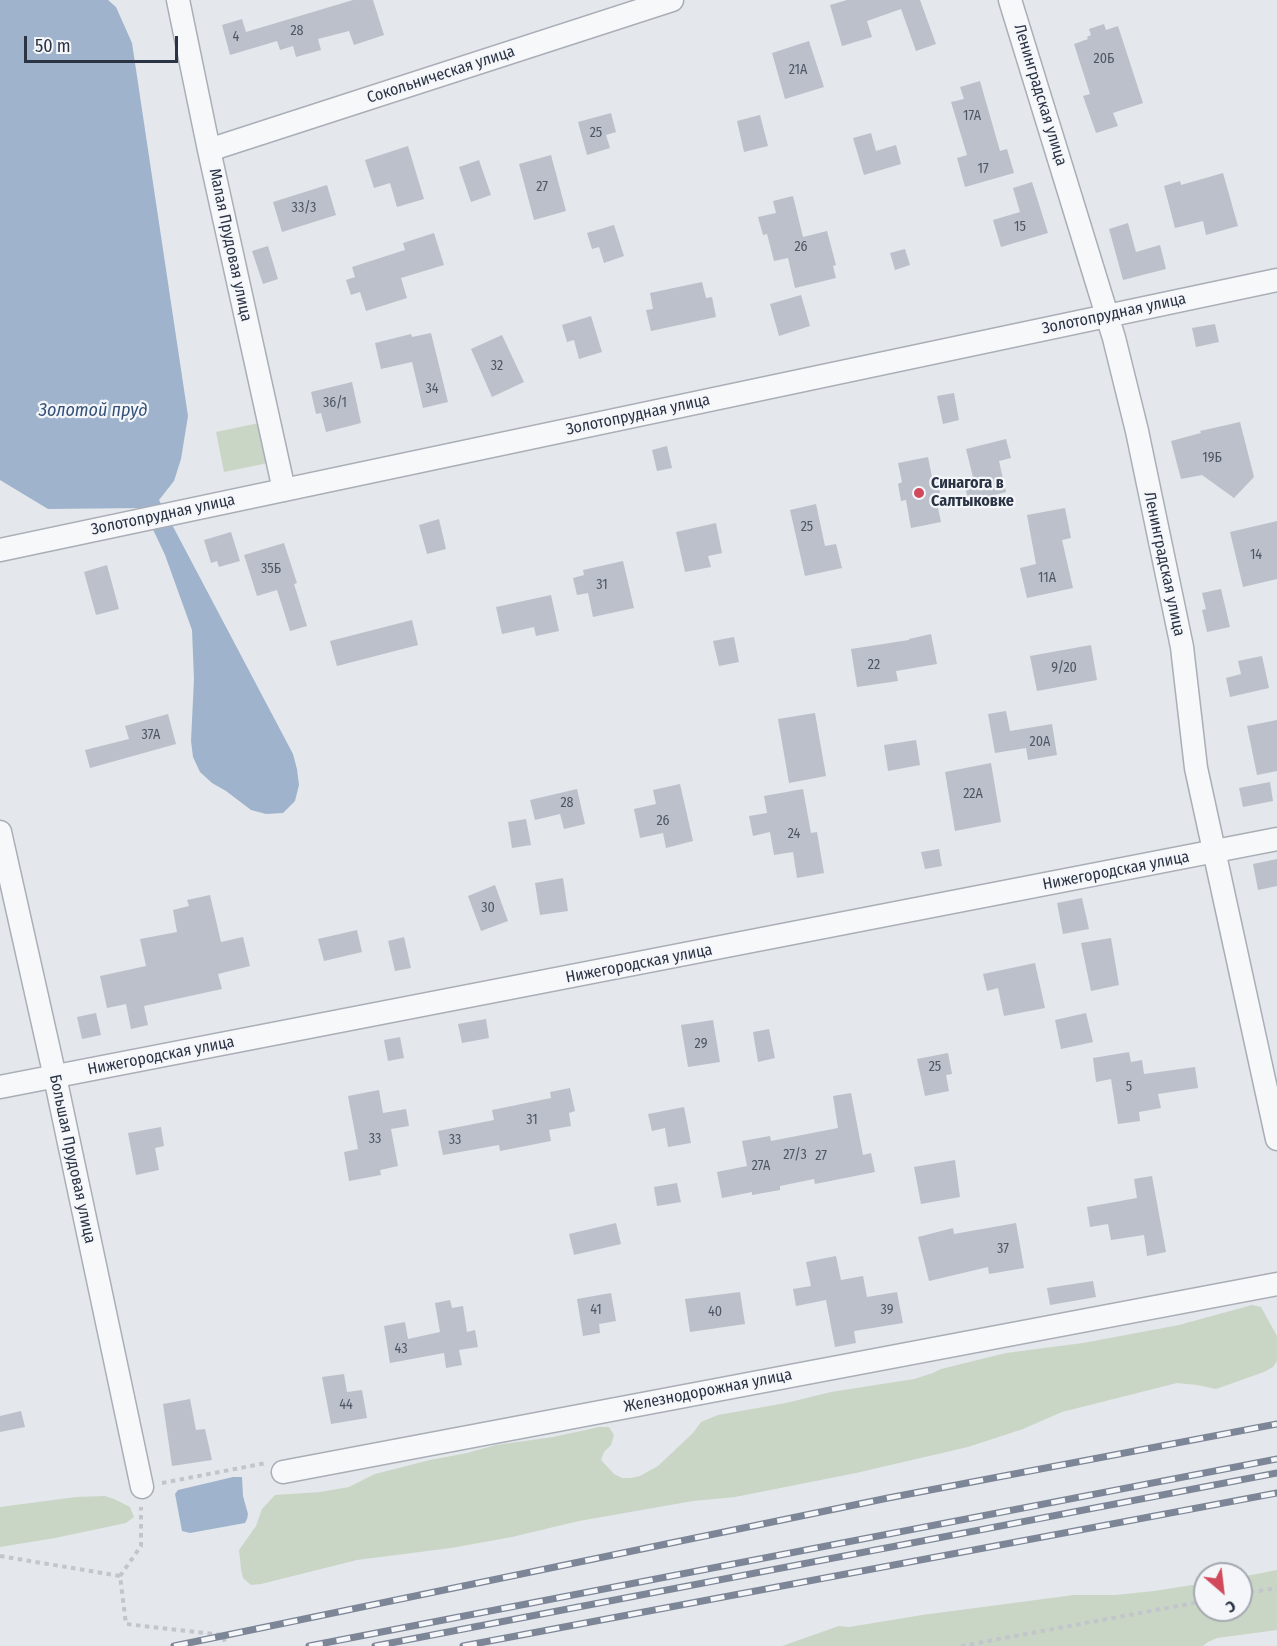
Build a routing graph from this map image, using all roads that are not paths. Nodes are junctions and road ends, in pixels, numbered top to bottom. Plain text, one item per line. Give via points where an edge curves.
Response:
1 (178, 0) edge
2 (672, 0) edge
3 (1010, 0) edge
4 (209, 150) junction
5 (1277, 280) edge
6 (1108, 316) junction
7 (284, 490) junction
8 (0, 550) edge
9 (0, 832) edge
10 (1277, 839) edge
11 (1213, 852) junction
12 (55, 1077) junction
13 (0, 1087) edge
14 (1277, 1138) edge
15 (1277, 1284) edge
16 (283, 1472) road end
17 (142, 1487) road end

1 - 4 street, Малая Прудовая улица
2 - 4 street, Сокольническая улица
3 - 6 street, Ленинградская улица
4 - 7 street, Малая Прудовая улица
5 - 6 street, Золотопрудная улица
6 - 7 street, Золотопрудная улица
6 - 11 street, Ленинградская улица via 1137,431 1182,647 1196,768
7 - 8 street, Золотопрудная улица
9 - 12 street, Большая Прудовая улица
10 - 11 street, Нижегородская улица
11 - 12 street, Нижегородская улица
11 - 14 street, Ленинградская улица
12 - 13 street, Нижегородская улица
12 - 17 street, Большая Прудовая улица
15 - 16 street, Железнодорожная улица

